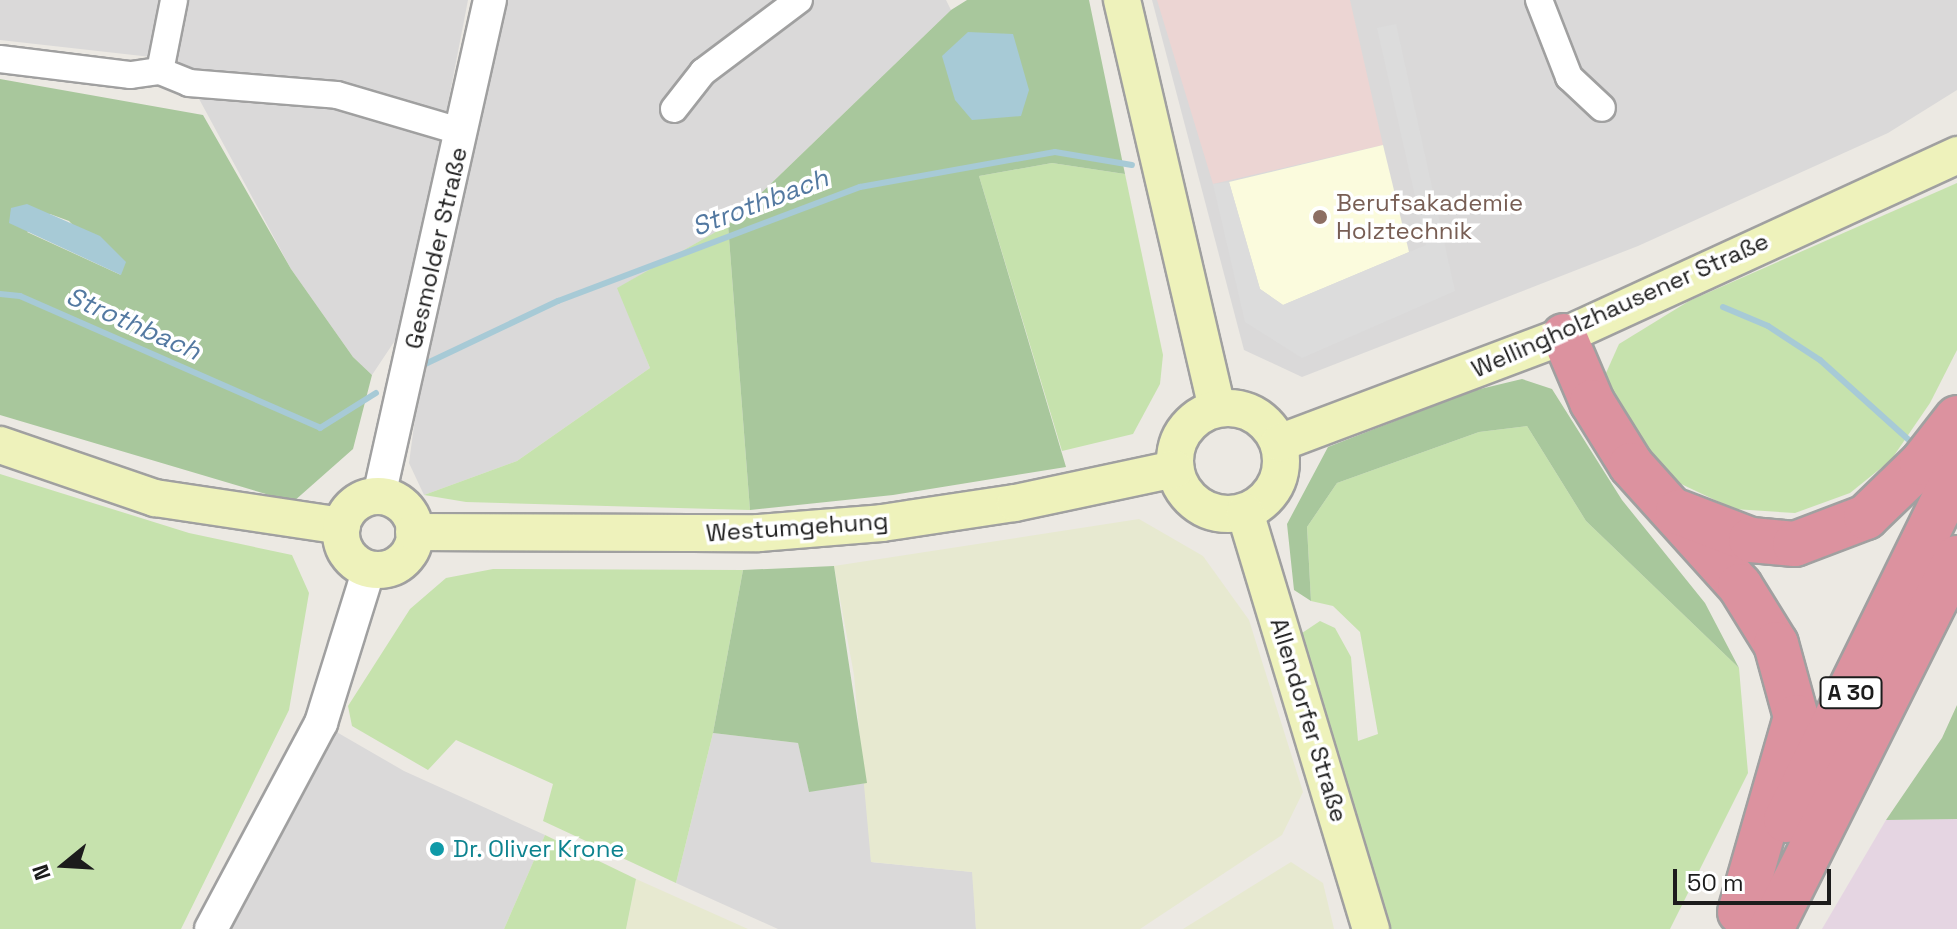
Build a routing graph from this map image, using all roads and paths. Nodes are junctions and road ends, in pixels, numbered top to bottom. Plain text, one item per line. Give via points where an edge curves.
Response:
1 (174, 0) edge
2 (490, 0) edge
3 (799, 0) edge
4 (1122, 0) edge
5 (1539, 0) edge
6 (0, 59) edge
7 (160, 71) junction
8 (1602, 108) dead end
9 (674, 109) dead end
10 (463, 132) junction
11 (1957, 155) edge
12 (1564, 336) junction
13 (1217, 408) junction
14 (1957, 418) edge
15 (1279, 443) junction
16 (0, 445) edge
17 (1175, 469) junction
18 (1957, 472) edge
19 (379, 496) junction
20 (1671, 509) junction
21 (1245, 512) junction
22 (342, 526) junction
23 (414, 532) junction
24 (1957, 558) edge
25 (369, 569) junction
26 (1747, 923) edge
27 (211, 929) edge
28 (1371, 929) edge

1 - 7 street
2 - 10 street, Gesmolder Straße
3 - 9 street via 703,72
4 - 13 main road
5 - 8 street via 1569,77
6 - 7 street via 131,75
7 - 10 street via 189,83 337,95
10 - 19 street, Gesmolder Straße
11 - 12 main road, Wellingholzhausener Straße
12 - 15 main road, Wellingholzhausener Straße
12 - 20 highway via 1615,440
13 - 15 main road via 1232,407 1261,418
13 - 17 main road via 1202,414 1180,437
14 - 20 highway via 1922,463 1866,517 1795,544 1751,540
15 - 21 main road via 1277,485
16 - 22 main road via 155,498
17 - 21 main road via 1193,501 1227,515
17 - 23 main road, Westumgehung via 1015,503 867,524 657,535
18 - 26 highway, A 30
19 - 22 main road via 351,508
19 - 23 main road via 400,503
20 - 26 highway via 1740,586 1776,644 1796,717
21 - 28 main road, Allendorfer Straße
22 - 25 main road via 344,548
23 - 25 main road via 401,562
24 - 26 highway, A 30
25 - 27 street via 321,723

